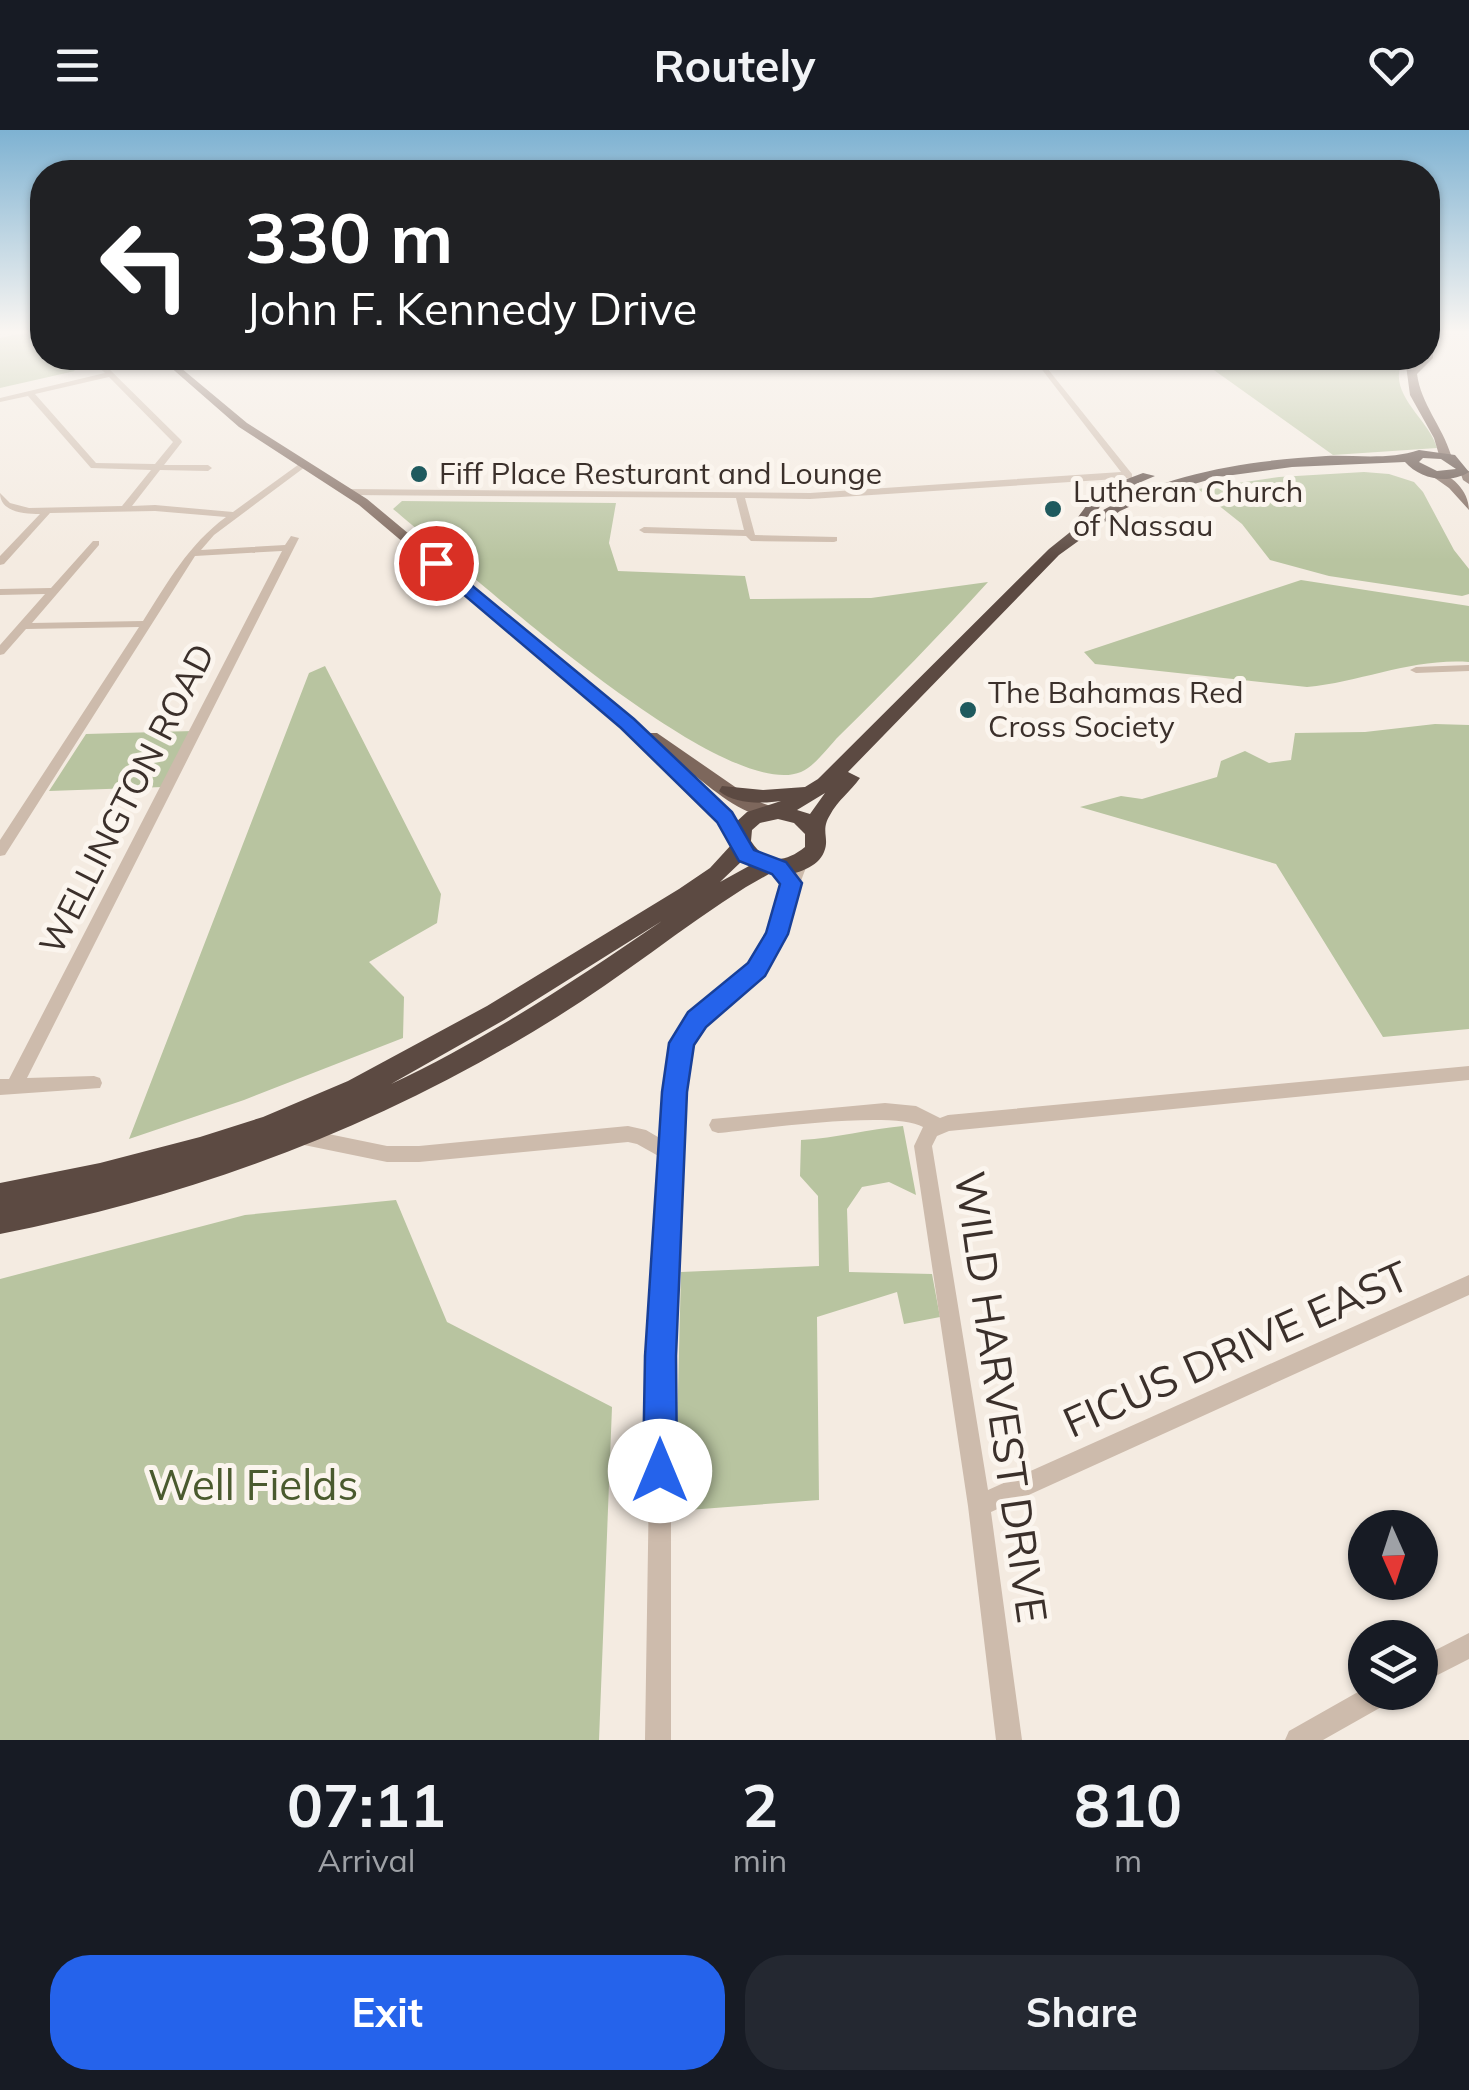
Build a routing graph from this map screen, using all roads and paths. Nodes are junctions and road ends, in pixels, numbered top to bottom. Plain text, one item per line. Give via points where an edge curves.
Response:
1 (44, 409) edge
2 (146, 409) edge
3 (224, 409) edge
4 (1077, 409) edge
5 (1422, 409) edge
6 (1443, 449) junction
7 (1469, 451) edge
8 (1425, 463) junction
9 (302, 464) junction
10 (1255, 467) junction
11 (159, 468) junction
12 (208, 468) dead end
13 (1466, 470) edge
14 (1130, 476) junction
15 (349, 492) junction
16 (388, 492) junction
17 (0, 496) edge
18 (740, 496) junction
19 (1469, 506) edge
20 (125, 508) junction
21 (48, 510) junction
22 (374, 511) junction
23 (234, 515) junction
24 (644, 530) dead end
25 (1075, 532) junction
26 (748, 533) junction
27 (834, 539) dead end
28 (96, 543) dead end
29 (192, 553) junction
30 (0, 562) edge
31 (54, 591) junction
32 (0, 592) edge
33 (146, 624) junction
34 (22, 626) junction
35 (0, 652) edge
36 (1469, 668) edge
37 (1416, 670) dead end
38 (628, 724) junction
39 (825, 784) junction
40 (729, 791) junction
41 (774, 812) junction
42 (812, 827) junction
43 (740, 845) junction
44 (0, 850) edge
45 (779, 872) junction
46 (1469, 1073) edge
47 (94, 1083) dead end
48 (7, 1087) edge
49 (718, 1125) dead end
50 (937, 1126) junction
51 (304, 1138) junction
52 (672, 1154) junction
53 (0, 1196) edge
54 (0, 1220) edge
55 (1469, 1285) edge
56 (979, 1506) junction
57 (1469, 1644) edge
58 (1438, 1662) edge
59 (1351, 1710) edge
60 (658, 1740) edge
61 (1009, 1740) edge
62 (1298, 1740) edge

1 - 11 street via 91,464
2 - 11 street via 177,440
3 - 9 main road
4 - 14 street
5 - 6 main road
6 - 7 highway
6 - 8 highway
6 - 13 highway
8 - 10 highway
8 - 13 highway via 1453,475
8 - 19 main road
8 - 42 highway via 1252,474 1126,508 1002,621 824,806
9 - 15 main road
9 - 23 street
10 - 14 highway
10 - 25 highway via 1152,488
11 - 12 street
11 - 20 street
14 - 18 street
14 - 25 highway via 1104,493
15 - 16 street
15 - 22 main road
16 - 18 street
16 - 22 street
17 - 21 street via 18,509
18 - 26 street
20 - 21 street
20 - 23 street
21 - 30 street
22 - 38 main road
23 - 29 street
24 - 26 street
25 - 39 highway
26 - 27 street via 762,540
28 - 31 street
29 - 33 street
29 - 48 street, WELLINGTON ROAD via 291,543
31 - 32 street
31 - 34 street
33 - 34 street
33 - 44 street
34 - 35 street
36 - 37 street
38 - 40 main road
38 - 43 main road via 724,817
39 - 40 highway via 773,796
39 - 41 highway
40 - 41 main road
41 - 42 highway via 798,816
41 - 43 highway via 746,823
42 - 45 highway via 817,845 801,863
43 - 45 highway via 749,858
43 - 53 highway via 715,874 533,992 352,1090 266,1128 161,1161
45 - 51 highway via 731,885 548,1011
45 - 52 street via 777,934 756,969 697,1020 682,1043
46 - 50 street, WILD HARVEST DRIVE
47 - 48 street
49 - 50 street via 885,1111 916,1114
50 - 56 street, WILD HARVEST DRIVE via 923,1146
51 - 52 street via 419,1154 628,1134
51 - 54 highway via 139,1192
52 - 60 street via 661,1356
55 - 56 street, FICUS DRIVE EAST
56 - 61 street, WILD HARVEST DRIVE
57 - 58 street
59 - 62 street

